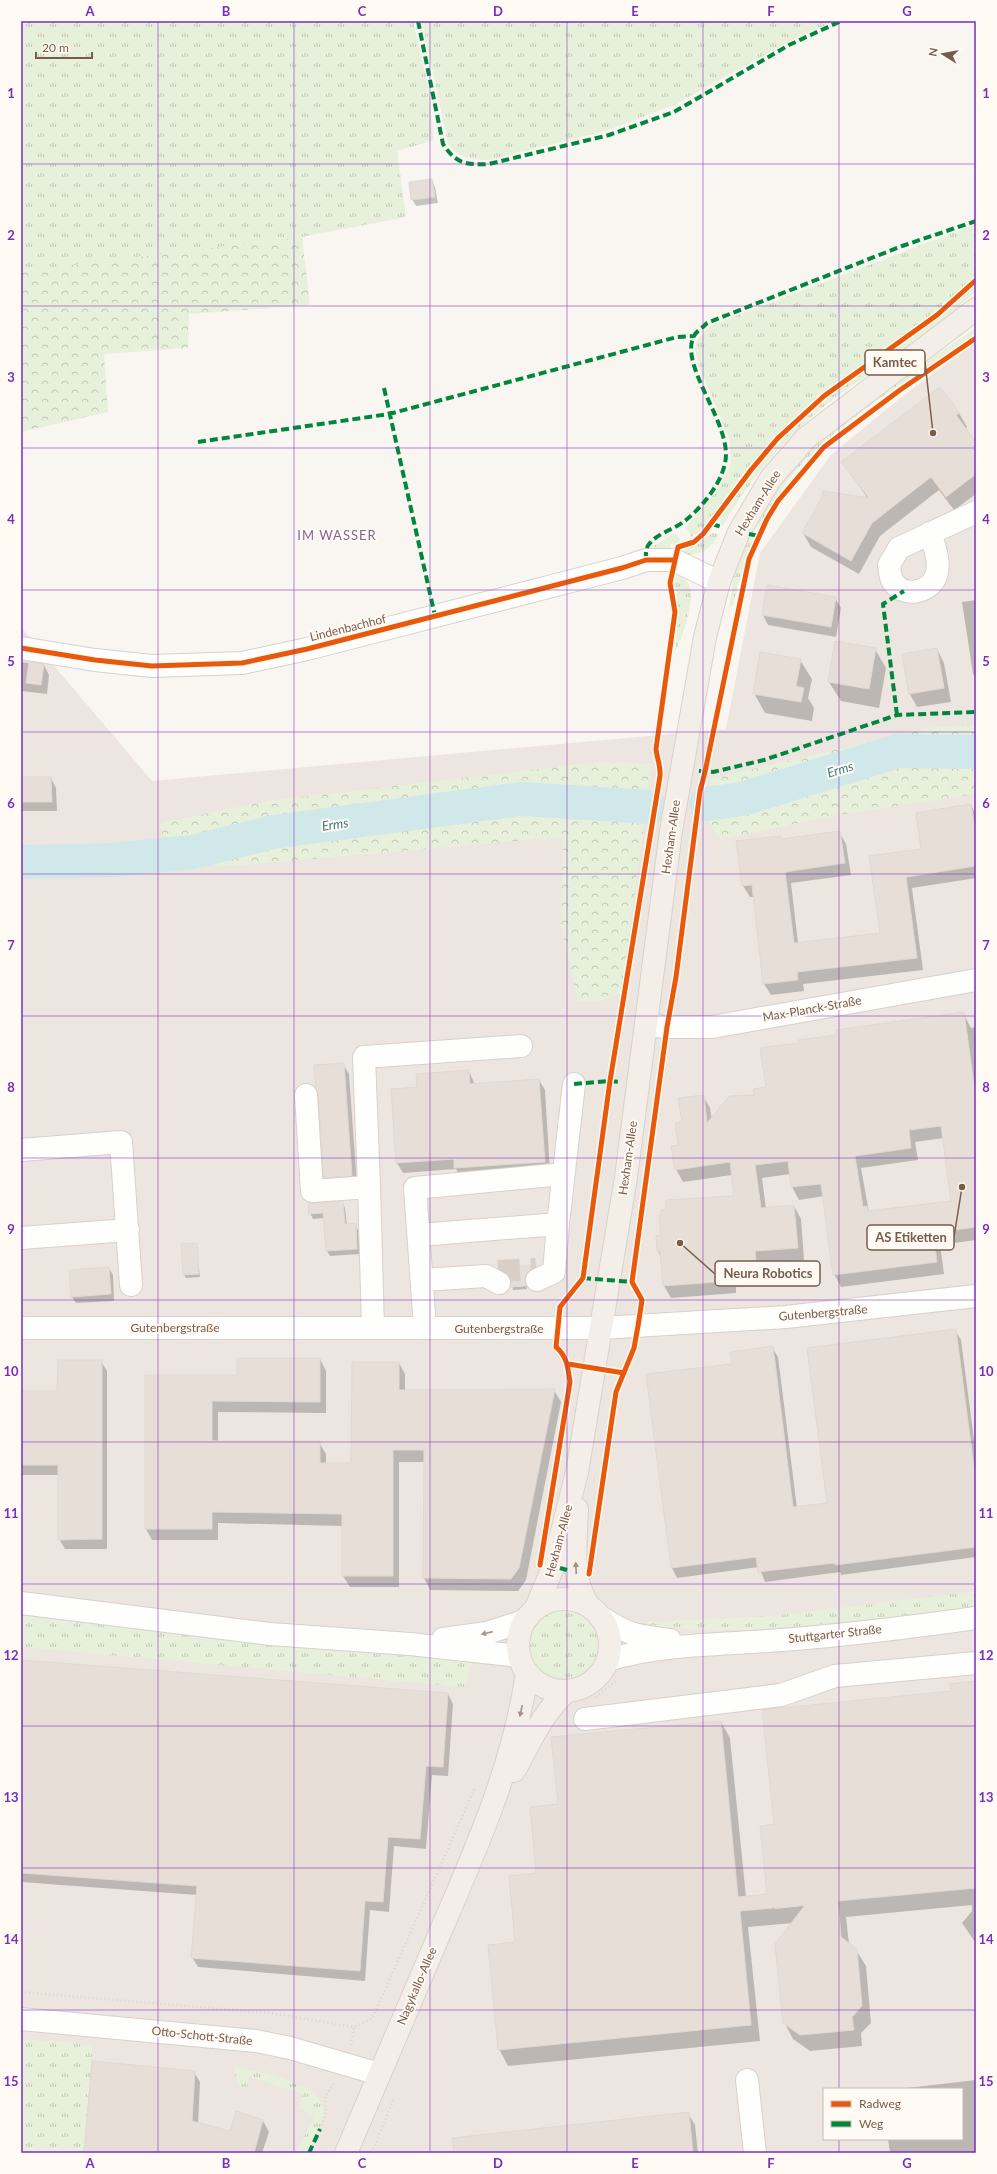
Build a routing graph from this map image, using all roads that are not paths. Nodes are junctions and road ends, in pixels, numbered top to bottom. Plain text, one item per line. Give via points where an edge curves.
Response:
1 (976, 309) edge
2 (976, 512) edge
3 (930, 533) dead end
4 (719, 582) junction
5 (21, 648) edge
6 (976, 980) edge
7 (647, 1025) junction
8 (521, 1046) dead end
9 (574, 1084) dead end
10 (306, 1095) dead end
11 (21, 1150) edge
12 (562, 1174) junction
13 (369, 1187) junction
14 (558, 1224) junction
15 (128, 1230) junction
16 (419, 1235) junction
17 (21, 1238) edge
18 (542, 1274) dead end
19 (494, 1277) tunnel mouth
20 (422, 1280) junction
21 (131, 1285) dead end
22 (976, 1296) edge
23 (21, 1328) edge
24 (373, 1328) junction
25 (425, 1328) junction
26 (601, 1328) junction
27 (577, 1472) junction
28 (21, 1603) edge
29 (594, 1611) junction
30 (530, 1614) junction
31 (976, 1618) edge
32 (410, 1644) junction
33 (693, 1644) junction
34 (976, 1663) edge
35 (523, 1665) junction
36 (614, 1669) junction
37 (567, 1691) junction
38 (585, 1719) dead end
39 (488, 1820) junction
40 (21, 2019) edge
41 (379, 2074) junction
42 (747, 2080) dead end
43 (346, 2153) edge
44 (755, 2153) edge

1 - 4 main road, Hexham-Allee via 806,438 771,478 739,532
2 - 3 street
4 - 5 street, Lindenbachhof via 674,560 646,560 307,649 242,663 152,666
4 - 7 main road, Hexham-Allee via 704,644 671,831
6 - 7 street, Max-Planck-Straße via 712,1026
7 - 26 main road, Hexham-Allee via 626,1177
8 - 13 street via 364,1057
9 - 12 street
10 - 13 street via 312,1191
11 - 15 street via 121,1142
12 - 14 street
12 - 16 street via 415,1188
13 - 24 street
14 - 16 street
14 - 18 street
15 - 17 street
15 - 21 street
16 - 20 street
19 - 20 street
20 - 25 street
22 - 26 street, Gutenbergstraße via 794,1316
23 - 24 street, Gutenbergstraße
24 - 25 street, Gutenbergstraße
25 - 26 street, Gutenbergstraße
26 - 27 main road, Hexham-Allee
29 -> 27 main road, Hexham-Allee via 580,1593 576,1571
27 - 30 main road, Hexham-Allee via 553,1567
28 - 32 street via 270,1634
29 - 30 main road via 579,1601 562,1598 544,1603
29 - 33 street, Stuttgarter Straße via 630,1633
29 - 36 main road via 608,1629
30 -> 32 street via 480,1635
30 - 35 main road via 518,1638
31 - 33 street, Stuttgarter Straße via 814,1637
32 - 35 street
33 - 36 street, Stuttgarter Straße via 631,1653
34 - 38 street via 835,1676 781,1695
35 - 37 main road via 540,1685 553,1690
35 -> 39 main road, Nagykallo-Allee via 522,1709
36 - 37 main road via 601,1672 584,1687
37 - 39 main road, Nagykallo-Allee via 554,1703 542,1721
39 - 41 main road, Nagykallo-Allee
40 - 41 street, Otto-Schott-Straße via 227,2037 290,2048
41 - 43 main road, Nagykallo-Allee
42 - 44 street

